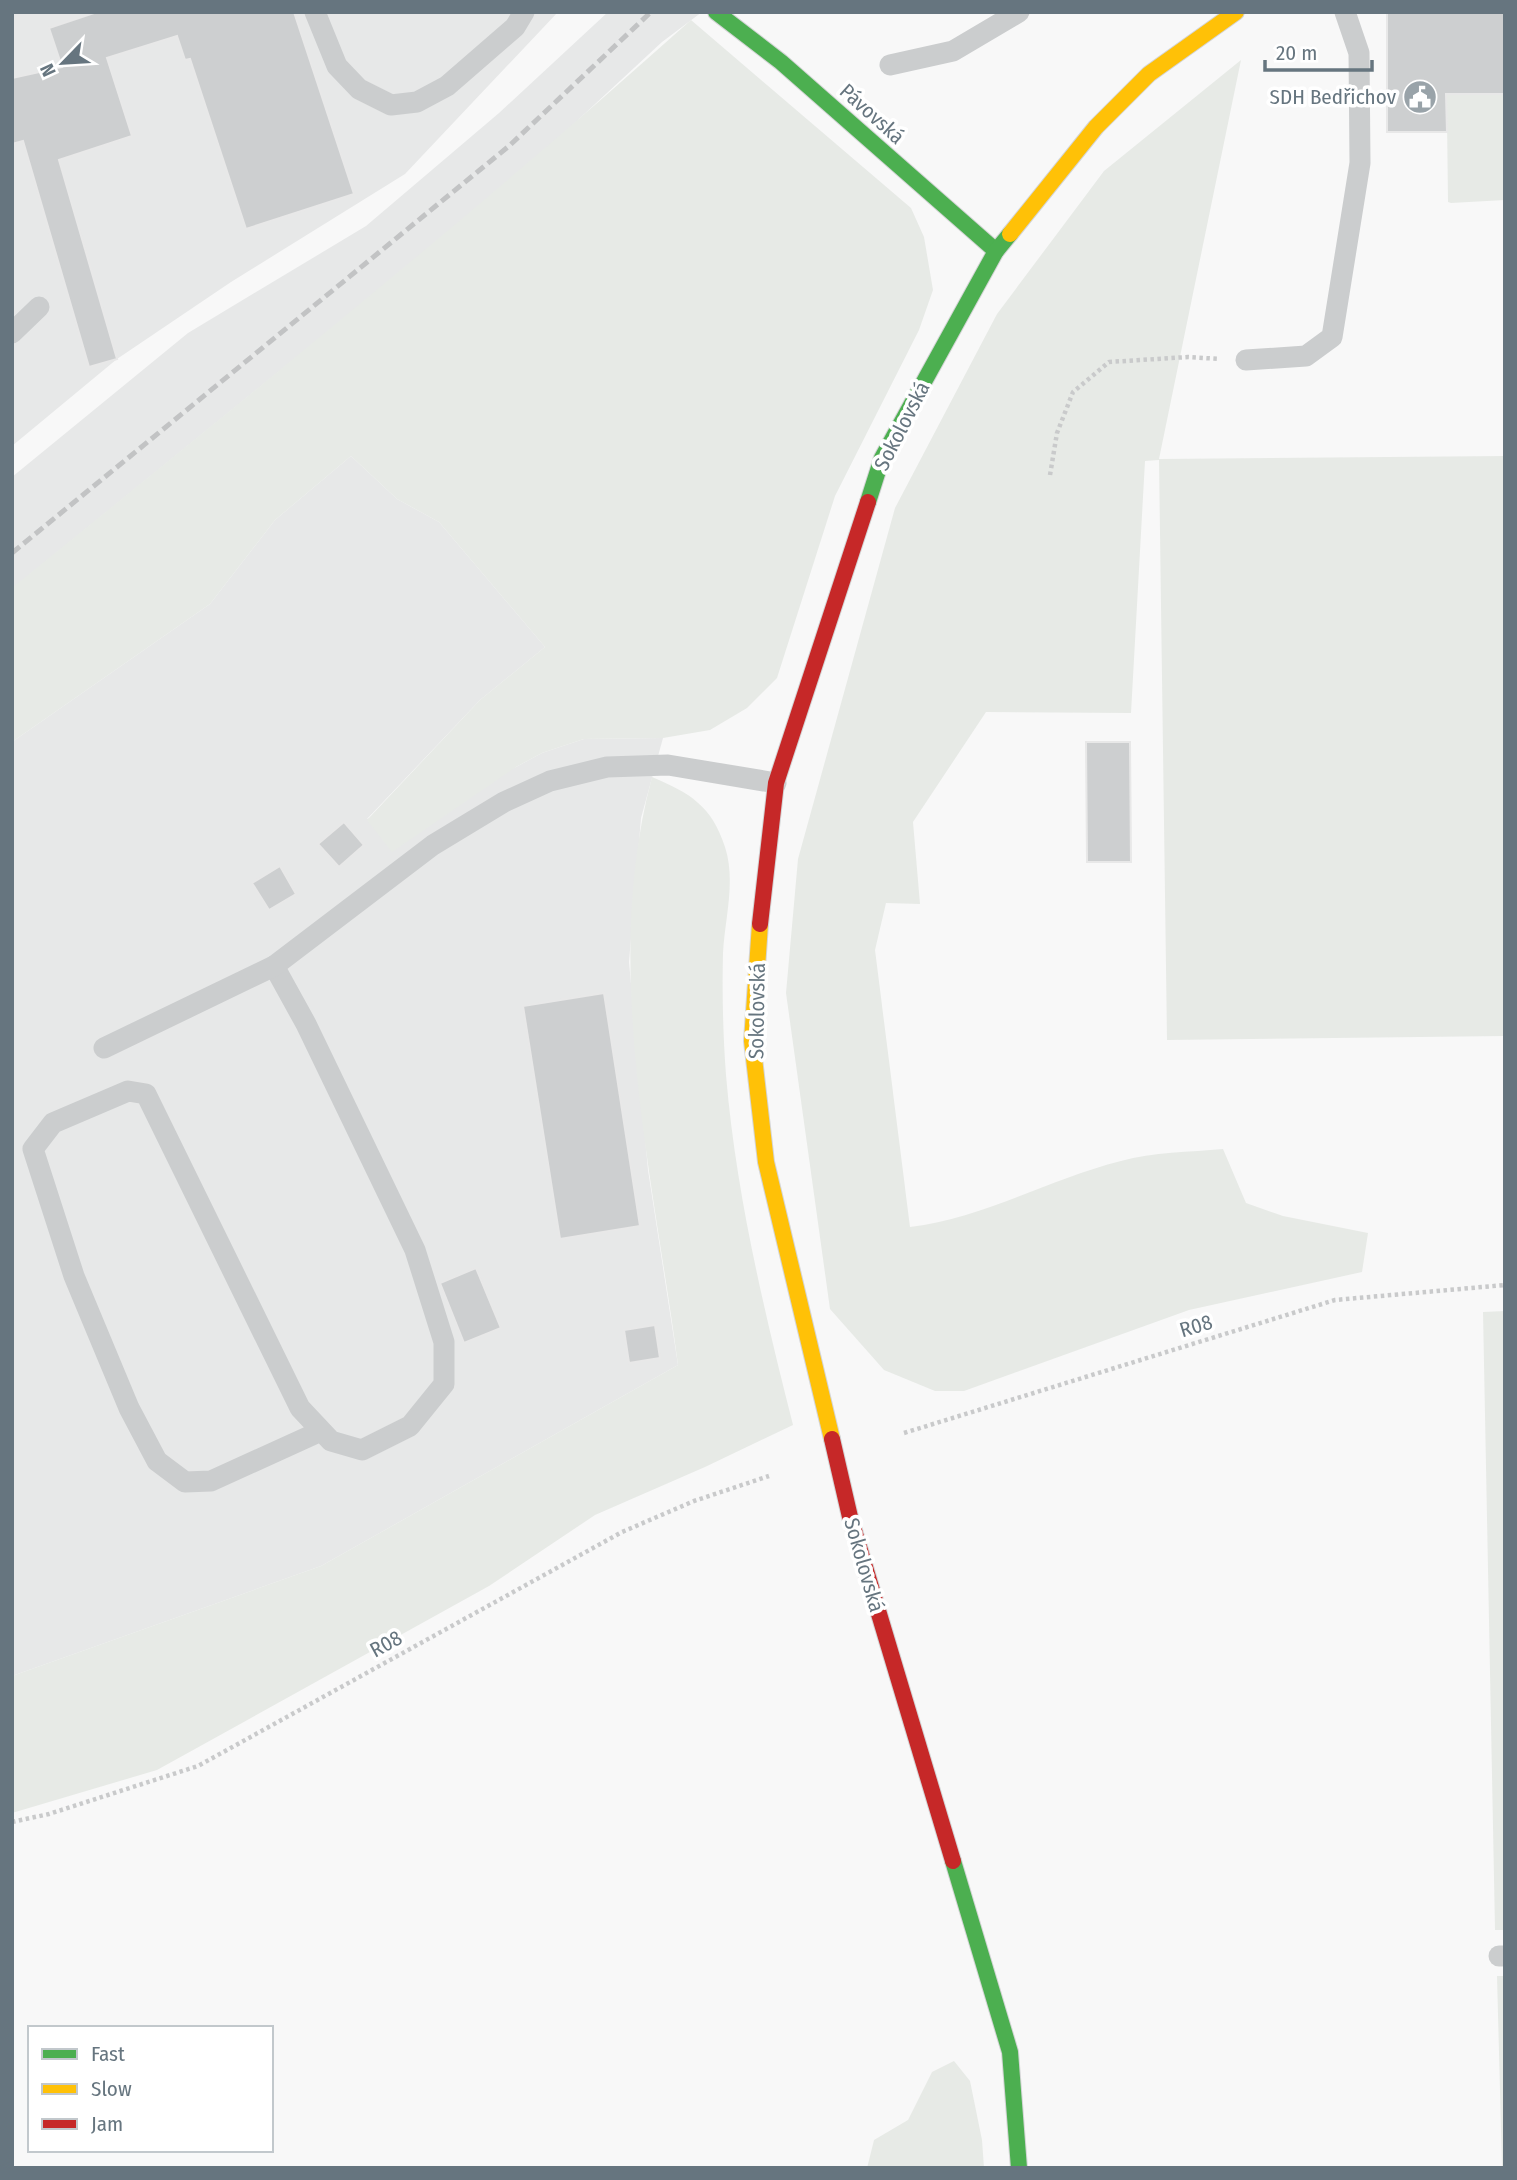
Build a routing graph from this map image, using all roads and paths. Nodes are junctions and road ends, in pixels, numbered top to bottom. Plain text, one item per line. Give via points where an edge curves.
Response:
1 (315, 12) edge
2 (524, 12) edge
3 (716, 12) edge
4 (1019, 12) edge
5 (1236, 12) edge
6 (1345, 12) edge
7 (890, 65) dead end
8 (996, 251) junction
9 (39, 307) dead end
10 (12, 333) edge
11 (1246, 360) joint
12 (1050, 475) dead end
13 (776, 783) junction
14 (274, 966) junction
15 (104, 1048) dead end
16 (1505, 1285) edge
17 (321, 1431) junction
18 (904, 1433) dead end
19 (769, 1476) dead end
20 (12, 1822) edge
21 (1019, 2168) edge

1 - 2 lane via 337,66 359,89 391,105 417,102 447,86 515,27
3 - 8 street, Pávovská via 781,62
4 - 7 lane via 953,51
5 - 8 street, Sokolovská via 1140,83 1096,127
6 - 11 lane via 1359,53 1360,163 1332,337 1306,356
8 - 13 street, Sokolovská via 882,458
9 - 10 lane
11 - 12 path via 1188,357 1109,362 1073,392 1057,433
13 - 14 lane via 668,765 607,767 550,781 433,845
13 - 21 street, Sokolovská via 752,1041 766,1162 850,1517 1010,2052
14 - 15 lane
14 - 17 lane via 415,1250 443,1342 444,1384 410,1426 362,1450 331,1441
16 - 18 path, R08 via 1335,1300
17 - 17 lane via 300,1408 146,1094 128,1091 53,1123 33,1149 49,1205 129,1408 157,1461 185,1482 211,1481
19 - 20 path, R08 via 622,1532 198,1766

